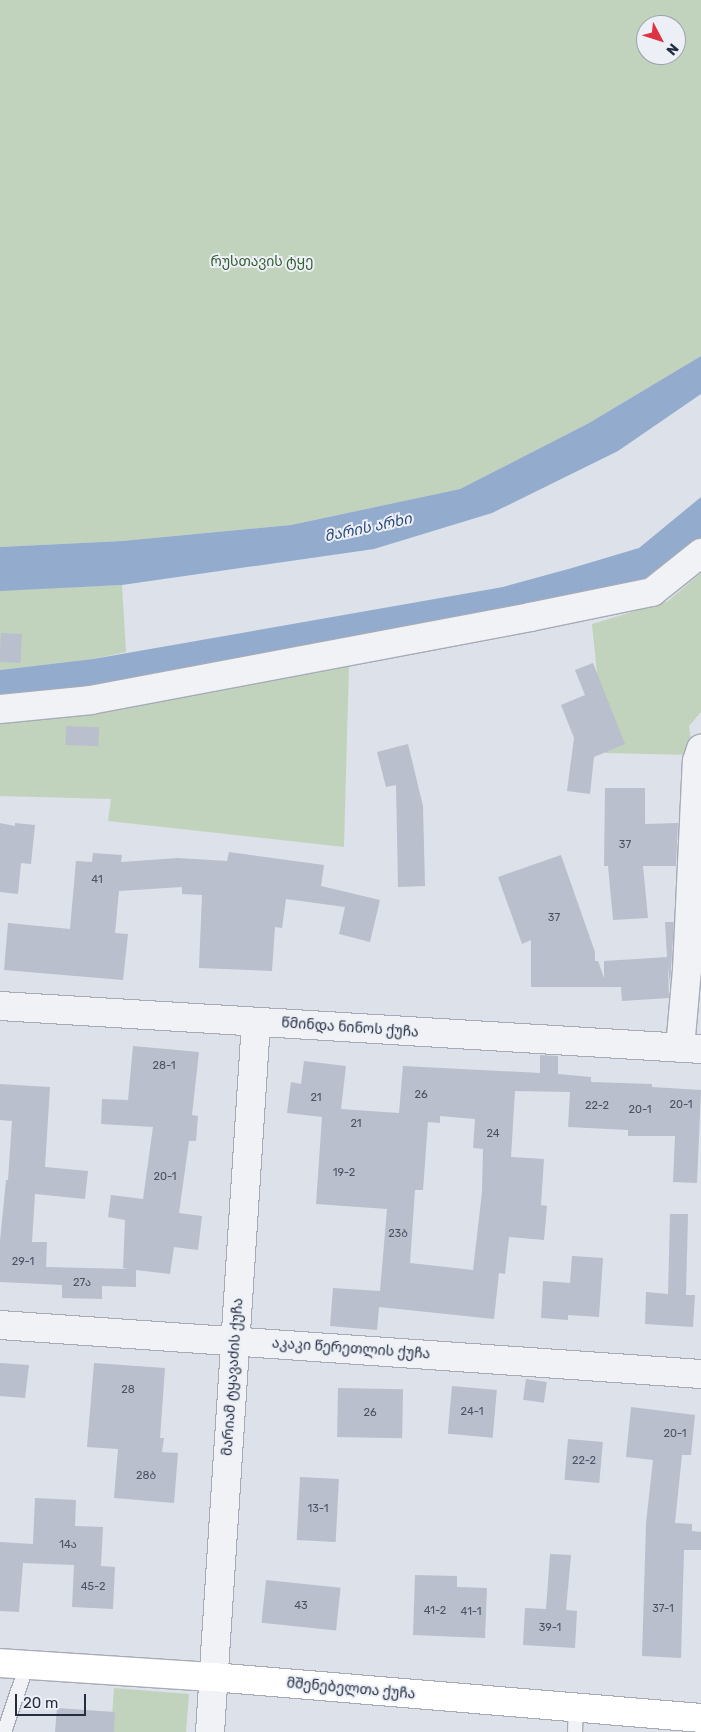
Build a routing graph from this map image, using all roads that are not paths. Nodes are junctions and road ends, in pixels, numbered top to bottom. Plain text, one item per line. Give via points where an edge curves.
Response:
1 (701, 553) edge
2 (0, 709) edge
3 (701, 749) edge
4 (0, 1006) edge
5 (256, 1022) junction
6 (691, 1049) edge
7 (0, 1324) edge
8 (235, 1341) junction
9 (701, 1374) edge
10 (0, 1663) edge
11 (27, 1665) junction
12 (213, 1677) junction
13 (701, 1718) edge
14 (576, 1721) edge
15 (4, 1732) edge
16 (210, 1732) edge

1 - 2 street via 652,592 91,700
3 - 6 street via 697,761 687,970
4 - 5 street, წმინდა ნინოს ქუჩა
5 - 6 street, წმინდა ნინოს ქუჩა
5 - 8 street, მარიამ ტყავაძის ქუჩა
7 - 8 street, აკაკი წერეთლის ქუჩა
8 - 9 street, აკაკი წერეთლის ქუჩა
8 - 12 street, მარიამ ტყავაძის ქუჩა
10 - 11 main road, მშენებელთა ქუჩა
11 - 12 main road, მშენებელთა ქუჩა
11 - 15 lane
12 - 14 main road, მშენებელთა ქუჩა
12 - 16 street, მარიამ ტყავაძის ქუჩა
13 - 14 main road, მშენებელთა ქუჩა

